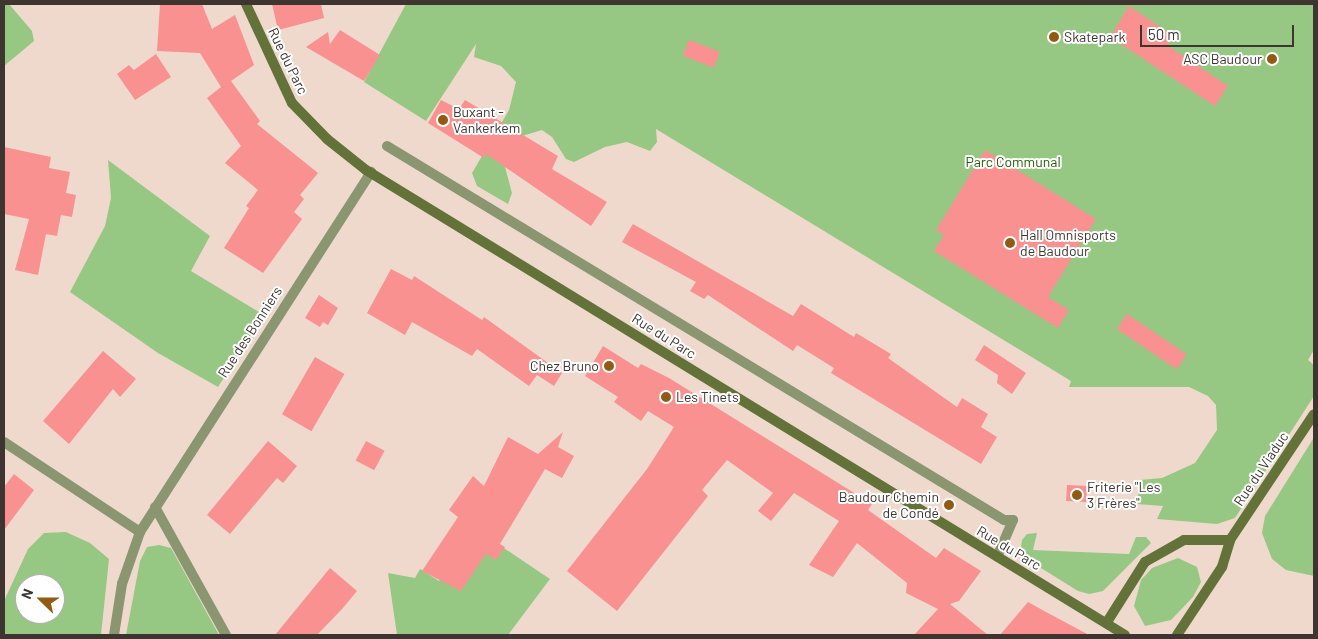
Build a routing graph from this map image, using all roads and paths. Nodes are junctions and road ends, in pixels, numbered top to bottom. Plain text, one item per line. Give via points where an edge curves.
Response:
1 (246, 4) edge
2 (387, 146) dead end
3 (371, 172) junction
4 (1314, 414) edge
5 (4, 442) edge
6 (155, 507) junction
7 (140, 532) junction
8 (1230, 540) junction
9 (997, 557) junction
10 (1107, 622) junction
11 (114, 635) edge
12 (226, 635) edge
13 (1125, 635) edge
14 (1177, 635) edge

1 - 3 street, Rue du Parc via 292,103 327,140
2 - 9 street, Rue du Parc via 1004,520 1013,520
3 - 6 street, Rue des Bonniers
3 - 9 street, Rue du Parc
4 - 8 street, Rue du Viaduc
5 - 7 street
6 - 7 street, Rue des Bonniers
6 - 12 street
7 - 11 street, Rue des Bonniers via 122,584
8 - 10 street via 1184,540 1145,562
8 - 14 street, Rue du Viaduc via 1222,568
9 - 10 street, Rue du Parc
10 - 13 street, Rue du Parc

